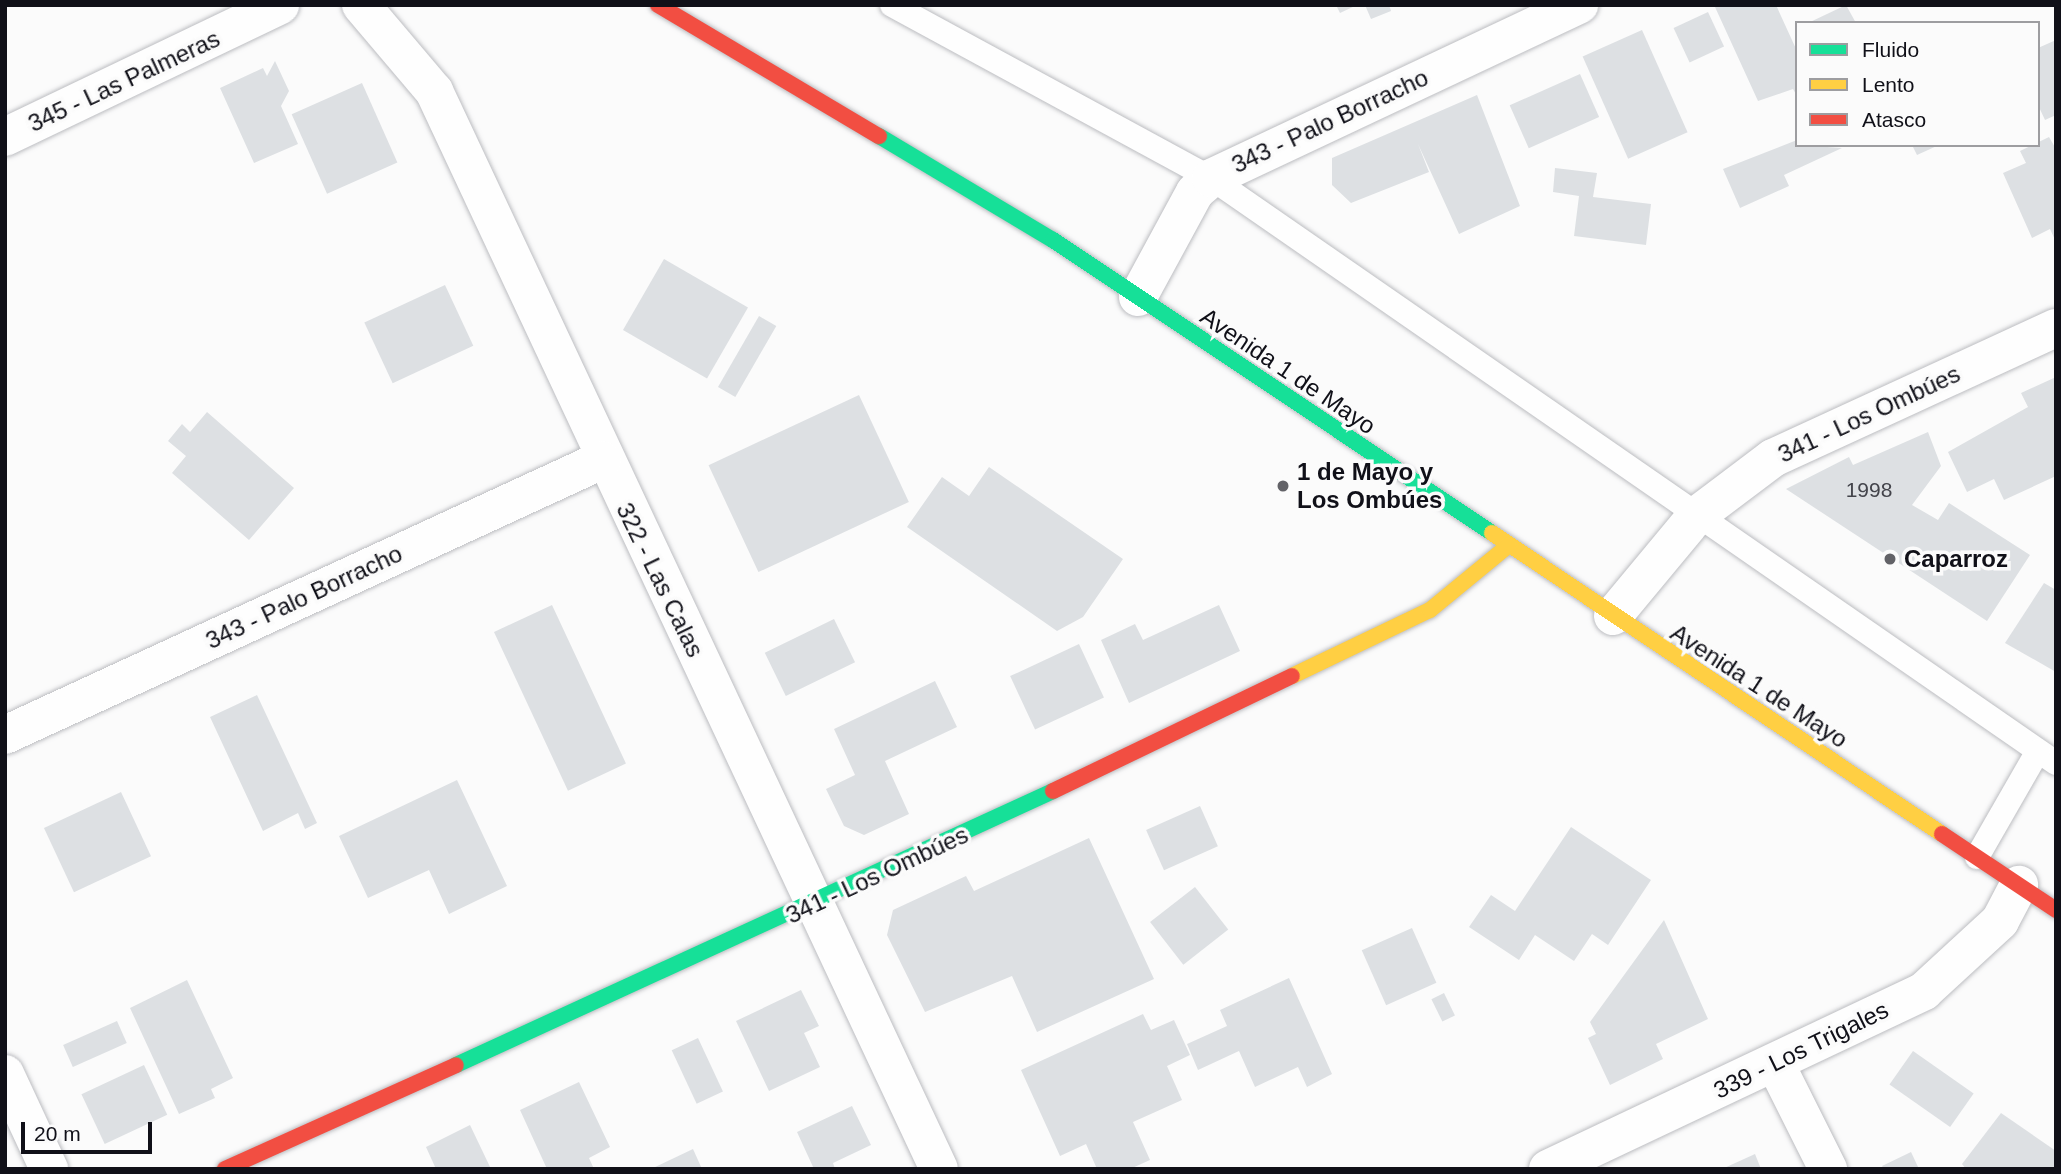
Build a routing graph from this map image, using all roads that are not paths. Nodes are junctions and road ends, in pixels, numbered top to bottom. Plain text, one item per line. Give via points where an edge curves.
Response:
1 (280, 5) edge
2 (361, 5) edge
3 (658, 5) edge
4 (892, 5) edge
5 (1578, 5) edge
6 (5, 137) edge
7 (1211, 178) junction
8 (1138, 298) junction
9 (2056, 328) edge
10 (602, 460) junction
11 (1696, 516) junction
12 (1509, 545) junction
13 (1614, 617) junction
14 (5, 734) edge
15 (2047, 757) edge
16 (1978, 857) junction
17 (2019, 885) junction
18 (815, 905) junction
19 (2056, 909) edge
20 (1775, 1063) junction
21 (5, 1074) edge
22 (49, 1169) edge
23 (225, 1169) edge
24 (939, 1169) edge
25 (1548, 1169) edge
26 (1828, 1169) edge

1 - 6 street, 345 - Las Palmeras
2 - 10 street, 322 - Las Calas via 434,91
3 - 8 main road, Avenida 1 de Mayo via 1053,240
4 - 7 lane
5 - 7 street, 343 - Palo Borracho
7 - 8 street, 343 - Palo Borracho via 1195,192
7 - 11 lane
8 - 12 main road, Avenida 1 de Mayo
9 - 11 street, 341 - Los Ombúes via 1792,448
10 - 14 street, 343 - Palo Borracho
10 - 18 street, 322 - Las Calas
11 - 13 street, 341 - Los Ombúes
11 - 15 lane
12 - 13 main road, Avenida 1 de Mayo
12 - 18 main road, 341 - Los Ombúes via 1430,610
13 - 16 main road, Avenida 1 de Mayo
15 - 16 lane
16 - 17 main road, Avenida 1 de Mayo
17 - 19 main road, Avenida 1 de Mayo
17 - 20 street, 339 - Los Trigales via 2000,921 1924,990
18 - 23 main road, 341 - Los Ombúes
18 - 24 street, 322 - Las Calas
20 - 25 street, 339 - Los Trigales
20 - 26 street
21 - 22 street

